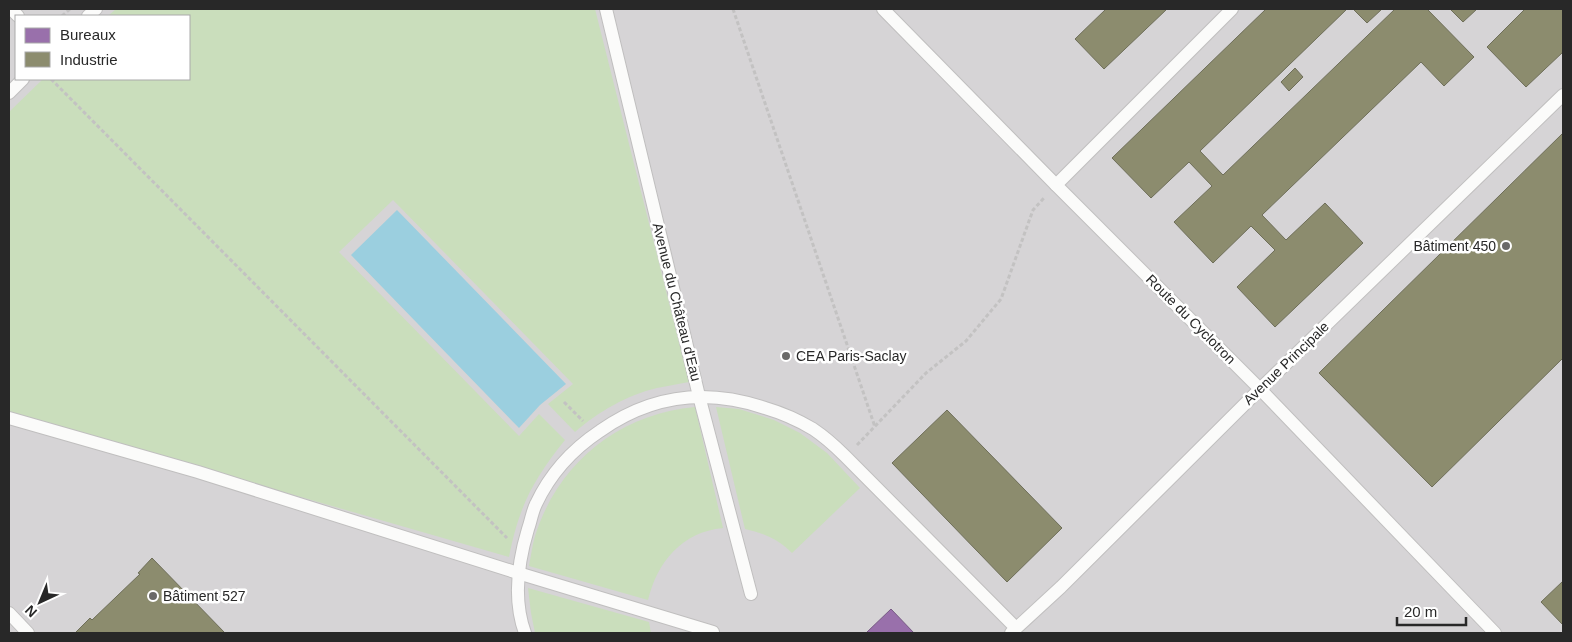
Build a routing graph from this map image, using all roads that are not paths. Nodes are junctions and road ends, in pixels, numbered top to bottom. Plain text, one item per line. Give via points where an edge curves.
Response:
1 (606, 9) edge
2 (883, 9) edge
3 (1232, 9) edge
4 (22, 80) edge
5 (9, 93) edge
6 (1563, 95) edge
7 (1056, 185) junction
8 (1260, 389) junction
9 (699, 396) junction
10 (9, 418) edge
11 (518, 573) junction
12 (751, 594) dead end
13 (9, 613) edge
14 (1014, 631) edge
15 (713, 632) dead end
16 (28, 633) edge
17 (526, 633) edge
18 (1495, 633) edge

1 - 9 lane, Avenue du Château d'Eau
2 - 7 lane, Route du Cyclotron
3 - 7 lane
4 - 5 lane
6 - 8 lane, Avenue Principale
7 - 8 lane, Route du Cyclotron
8 - 14 lane, Avenue Principale
8 - 18 lane, Route du Cyclotron
9 - 11 lane via 650,404 610,424 577,448 549,481 535,505
9 - 12 lane, Avenue du Château d'Eau
9 - 14 lane via 748,402 815,430 845,456
10 - 11 lane via 198,472
11 - 15 lane
11 - 17 lane via 520,608
13 - 16 lane

